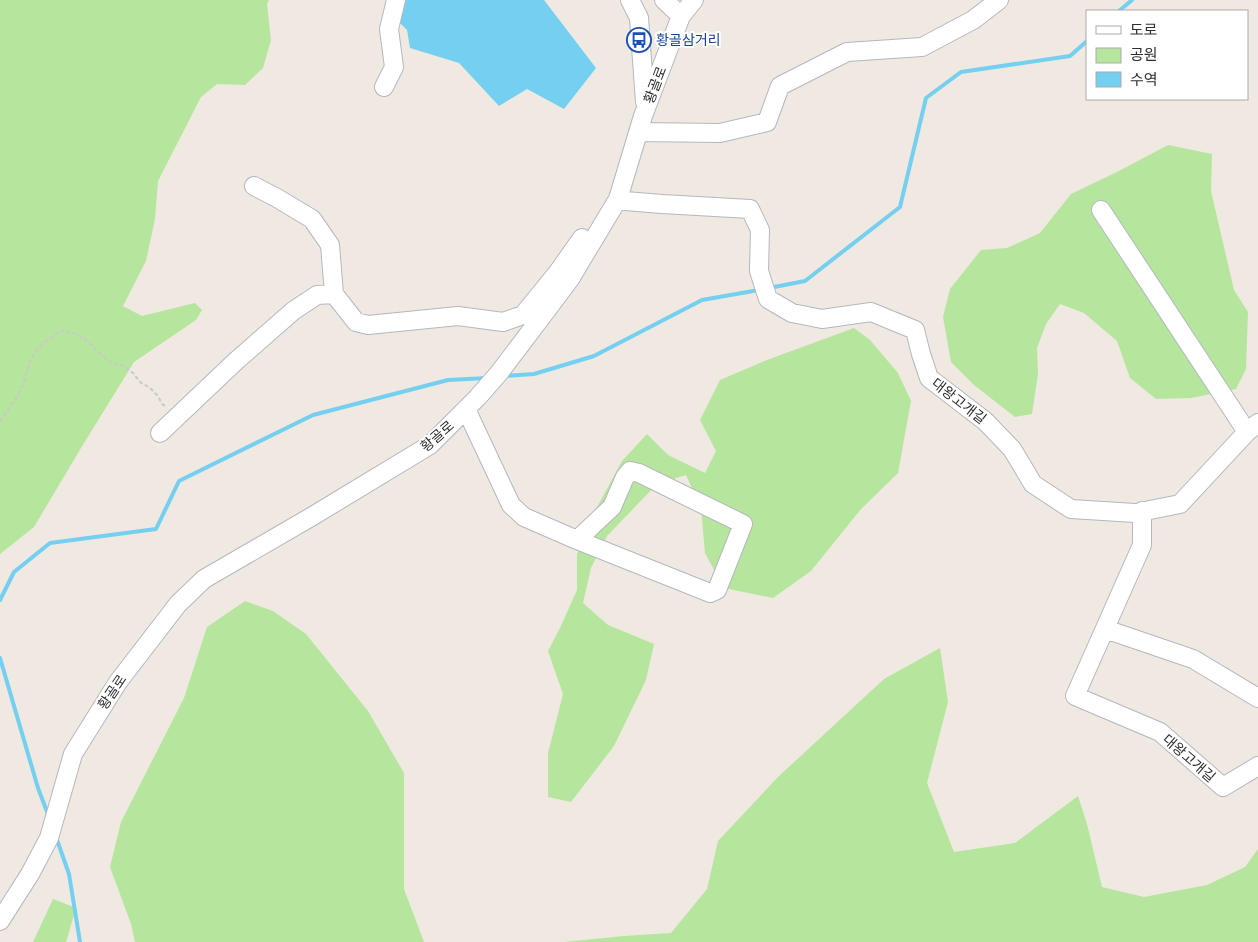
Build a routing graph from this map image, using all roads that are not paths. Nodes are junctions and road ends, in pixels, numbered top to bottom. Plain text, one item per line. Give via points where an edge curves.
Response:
1 (396, 0) edge
2 (630, 0) edge
3 (664, 0) edge
4 (694, 0) edge
5 (999, 0) edge
6 (681, 16) junction
7 (384, 88) dead end
8 (646, 109) junction
9 (639, 132) junction
10 (254, 186) dead end
11 (616, 202) junction
12 (1102, 210) dead end
13 (334, 294) junction
14 (472, 403) junction
15 (1253, 428) edge
16 (160, 433) dead end
17 (1142, 511) junction
18 (577, 540) junction
19 (1105, 629) junction
20 (1258, 698) edge
21 (1258, 766) edge
22 (0, 920) edge

1 - 7 street via 389,29 394,67
2 - 8 street via 639,18
3 - 6 street
4 - 6 street, 황골로
5 - 9 street via 973,20 922,47 847,52 780,86 767,122 720,133
6 - 8 street, 황골로
8 - 9 street, 황골로
9 - 11 street, 황골로
10 - 13 street via 312,219 330,245
11 - 13 street via 587,232 523,315 503,322 458,316 368,325 356,322
11 - 14 street, 황골로 via 570,279 499,373
11 - 17 street, 대왕고개길 via 750,209 760,230 759,271 766,291 792,313 822,319 871,312 915,330 929,378 985,421 1012,449 1033,484 1072,509
12 - 15 street, 대왕고개길
13 - 16 street via 317,296 293,311
14 - 18 street via 511,505 524,517
14 - 22 street, 황골로 via 430,445 204,579 178,604 118,682 73,754 49,838
15 - 17 street, 대왕고개길 via 1180,504
17 - 19 street, 대왕고개길 via 1142,544
18 - 18 street via 710,593 717,590 742,524 630,471 612,507
19 - 20 street via 1192,659
19 - 21 street, 대왕고개길 via 1075,696 1160,732 1223,787

